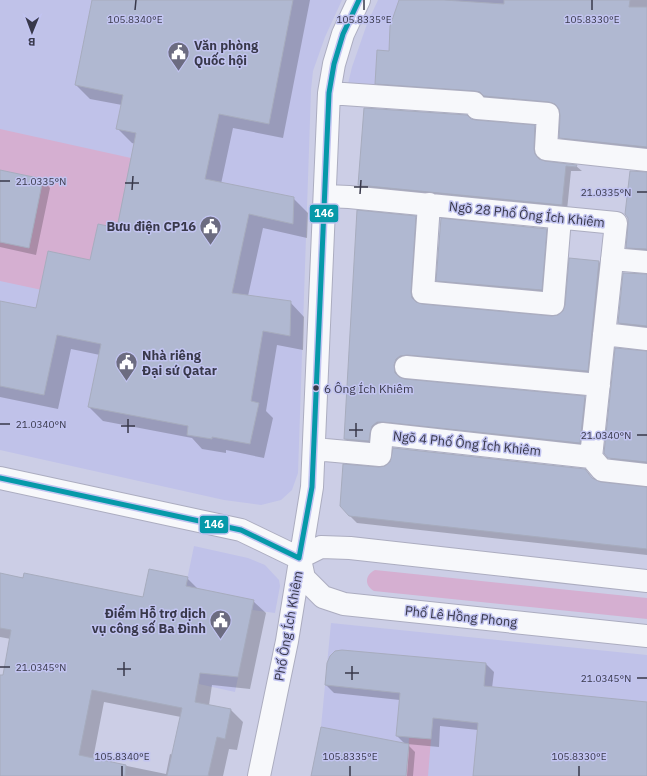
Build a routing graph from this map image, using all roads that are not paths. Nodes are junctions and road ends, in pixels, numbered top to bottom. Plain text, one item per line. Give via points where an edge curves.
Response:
1 (359, 0) edge
2 (329, 93) junction
3 (647, 160) edge
4 (325, 196) junction
5 (429, 204) junction
6 (560, 218) junction
7 (612, 259) junction
8 (647, 262) edge
9 (604, 334) junction
10 (647, 339) edge
11 (406, 367) dead end
12 (599, 385) junction
13 (314, 449) junction
14 (591, 457) junction
15 (647, 475) edge
16 (0, 478) edge
17 (299, 558) junction
18 (647, 581) edge
19 (647, 636) edge
20 (259, 776) edge

1 - 2 street, Phố Ông Ích Khiêm via 343,34
2 - 3 street via 474,103 477,108 548,114 546,149
2 - 4 street, Phố Ông Ích Khiêm
4 - 5 street, Ngõ 28 Phố Ông Ích Khiêm
4 - 13 street, Phố Ông Ích Khiêm
5 - 6 street, Ngõ 28 Phố Ông Ích Khiêm
5 - 6 street via 423,292 553,304
6 - 7 street, Ngõ 28 Phố Ông Ích Khiêm via 616,223
7 - 8 street
7 - 9 street, Ngõ 28 Phố Ông Ích Khiêm
9 - 10 street
9 - 12 street, Ngõ 28 Phố Ông Ích Khiêm
11 - 12 street
12 - 14 street, Ngõ 28 Phố Ông Ích Khiêm
13 - 14 street, Ngõ 4 Phố Ông Ích Khiêm via 380,455 382,434
13 - 17 street, Phố Ông Ích Khiêm via 312,487
14 - 15 street via 602,470
16 - 17 street via 241,530
17 - 18 street via 321,547 350,548
17 - 19 street, Phố Lê Hồng Phong via 304,578 323,597 344,604
17 - 20 street, Phố Ông Ích Khiêm via 287,641

